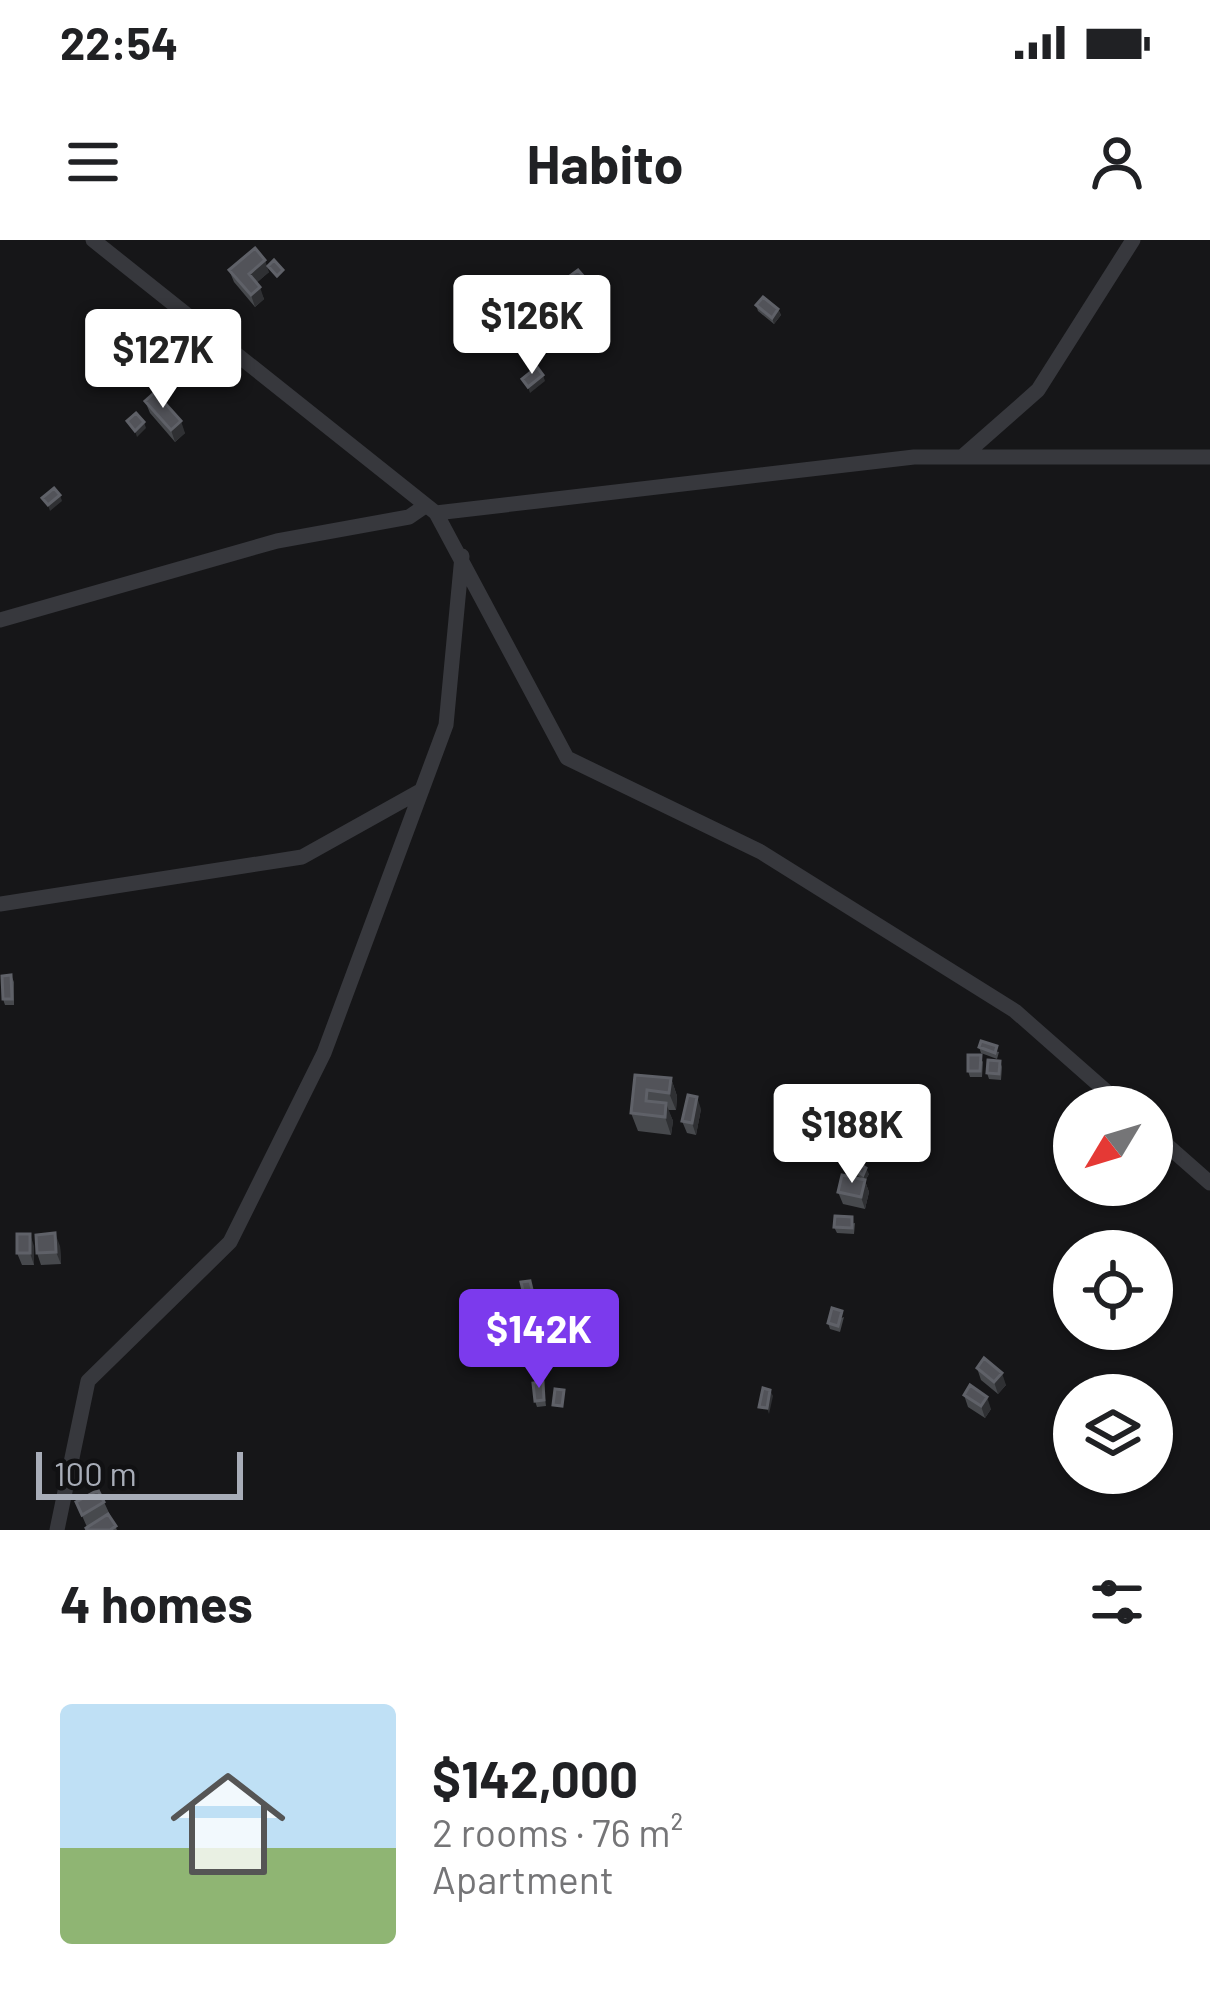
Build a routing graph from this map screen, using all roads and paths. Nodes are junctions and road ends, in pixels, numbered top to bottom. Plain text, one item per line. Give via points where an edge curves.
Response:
1 (93, 240) edge
2 (1132, 240) edge
3 (962, 457) junction
4 (1210, 457) edge
5 (431, 510) junction
6 (462, 556) junction
7 (0, 620) edge
8 (422, 790) junction
9 (0, 904) edge
10 (1100, 1086) edge
11 (1173, 1150) edge
12 (1210, 1183) edge
13 (57, 1530) edge

1 - 5 street
2 - 3 street via 1038,390
3 - 4 street
3 - 5 street
5 - 6 street
5 - 7 street via 293,537
6 - 8 street via 446,725
6 - 10 street via 566,758 761,852 1016,1011
8 - 9 street via 302,856
8 - 13 street via 324,1053 230,1242 88,1381
11 - 12 street

